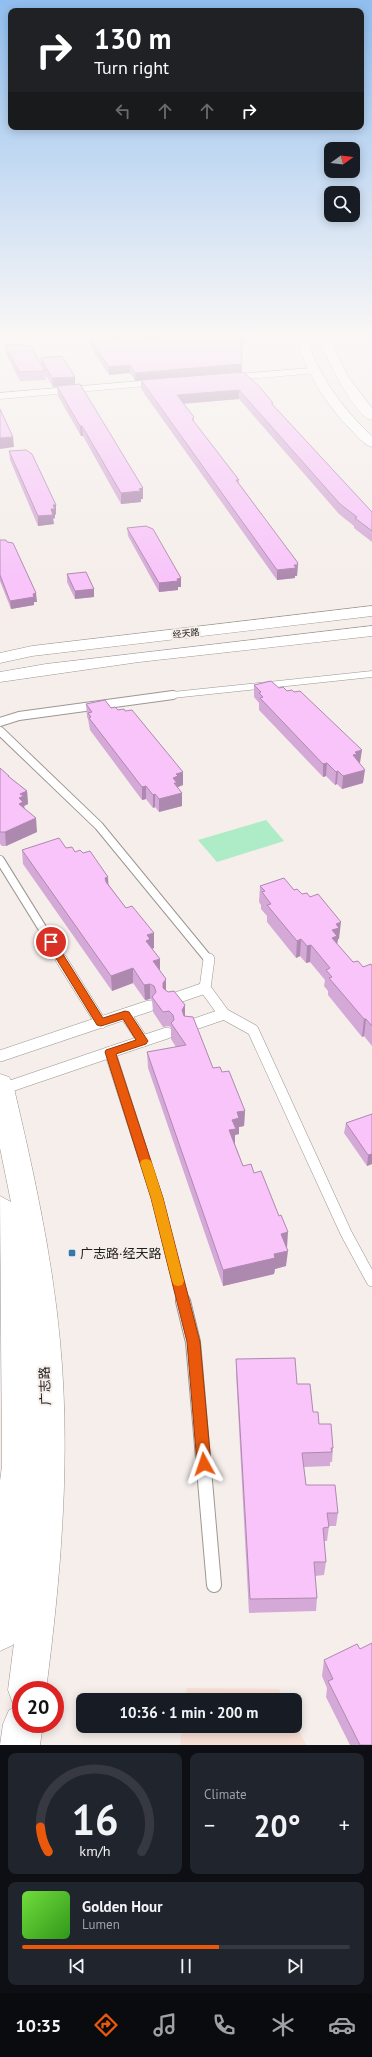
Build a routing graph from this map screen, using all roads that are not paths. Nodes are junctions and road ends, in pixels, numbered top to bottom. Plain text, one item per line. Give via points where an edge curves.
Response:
1 (345, 416) edge
2 (372, 443) edge
3 (372, 611) edge
4 (372, 631) edge
5 (0, 658) edge
6 (372, 674) edge
7 (0, 677) edge
8 (0, 722) edge
9 (0, 731) edge
10 (0, 860) edge
11 (205, 988) junction
12 (170, 1000) edge
13 (149, 1006) dead end
14 (125, 1014) junction
15 (224, 1014) junction
16 (101, 1023) junction
17 (189, 1026) edge
18 (167, 1033) dead end
19 (143, 1041) junction
20 (110, 1052) junction
21 (0, 1056) edge
22 (1, 1087) edge
23 (0, 1208) edge
24 (372, 1281) edge
25 (214, 1585) dead end
26 (0, 1632) edge
27 (28, 1681) edge
28 (22, 1733) edge
29 (20, 1745) edge

1 - 2 main road
3 - 5 main road, 经天路 via 148,637
4 - 7 main road, 经天路 via 66,666
6 - 8 lane via 162,696 19,716
9 - 11 lane via 99,826 209,959
10 - 16 lane
11 - 12 lane
11 - 15 lane
13 - 14 lane
14 - 16 lane
14 - 19 lane
15 - 17 lane
15 - 24 lane via 253,1030 346,1233
16 - 21 lane
18 - 19 lane
19 - 20 lane
20 - 22 lane
20 - 25 lane via 157,1198 193,1342
22 - 27 main road, 广志路 via 27,1208 44,1341 48,1472
23 - 26 main road via 14,1328 19,1466
28 - 29 main road

